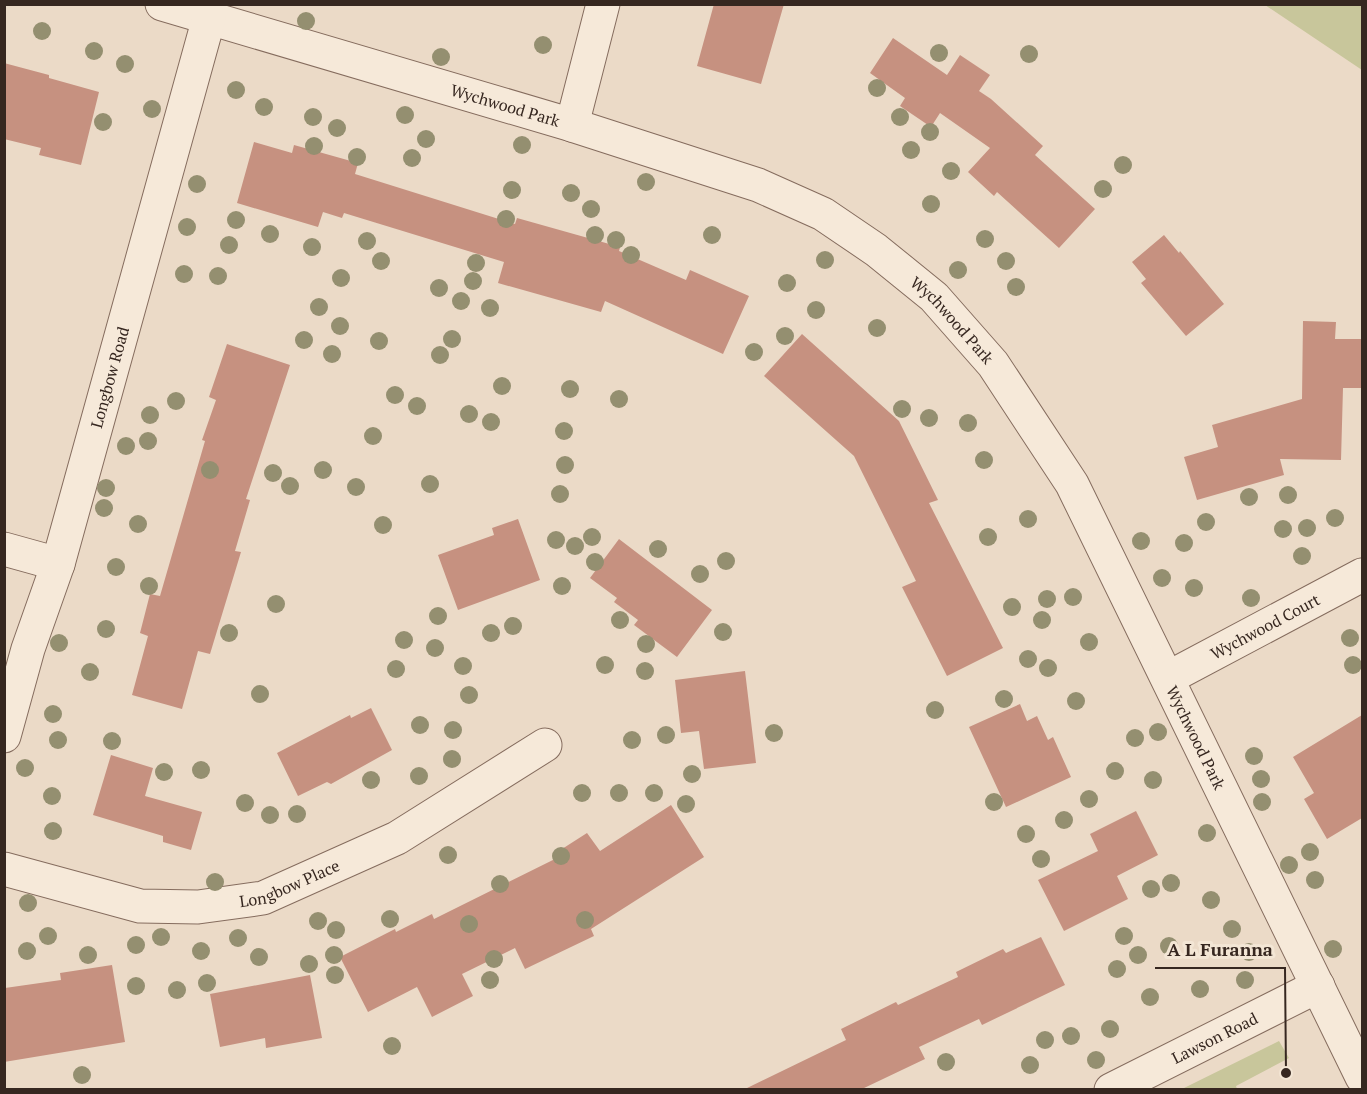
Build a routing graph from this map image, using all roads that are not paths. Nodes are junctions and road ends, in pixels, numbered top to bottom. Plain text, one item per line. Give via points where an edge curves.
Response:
1 (162, 4) edge
2 (603, 4) edge
3 (209, 18) junction
4 (572, 125) junction
5 (4, 549) edge
6 (58, 564) junction
7 (1362, 575) edge
8 (1168, 678) junction
9 (4, 736) edge
10 (545, 745) dead end
11 (4, 869) edge
12 (1318, 986) junction
13 (1362, 1077) edge
14 (1111, 1089) edge

1 - 3 street, Wychwood Park
2 - 4 street
3 - 4 street, Wychwood Park
3 - 6 street, Longbow Road
4 - 8 street, Wychwood Park via 758,185 824,214 876,249 934,297 993,364 1072,484
5 - 6 street
6 - 9 street, Longbow Road via 28,649
7 - 8 street, Wychwood Court
8 - 12 street, Wychwood Park
10 - 11 street, Longbow Place via 397,838 262,898 198,907 140,906
12 - 13 street, Wychwood Park
12 - 14 street, Lawson Road

